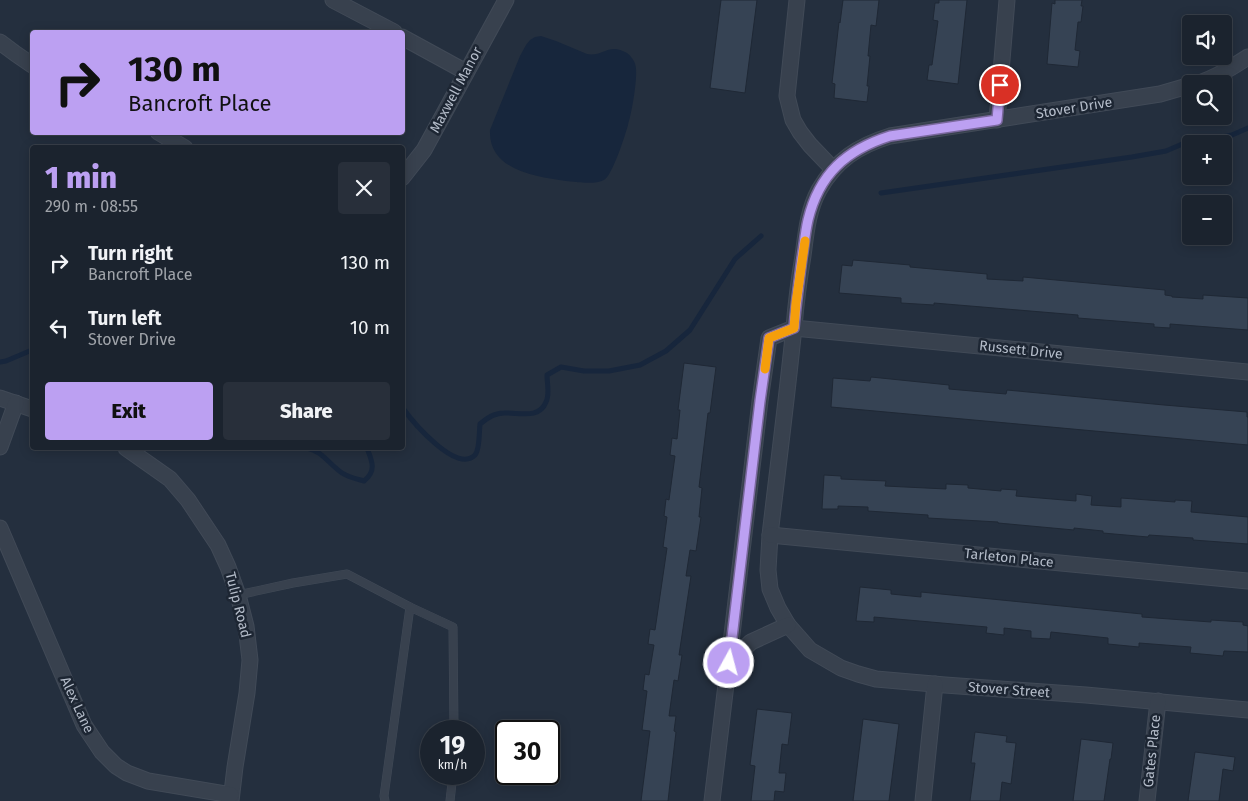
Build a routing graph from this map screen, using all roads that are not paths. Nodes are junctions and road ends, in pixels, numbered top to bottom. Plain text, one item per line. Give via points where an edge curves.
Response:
1 (334, 0) edge
2 (506, 0) edge
3 (798, 0) edge
4 (1008, 0) edge
5 (390, 30) edge
6 (405, 39) edge
7 (0, 42) edge
8 (1248, 57) edge
9 (30, 64) edge
10 (466, 72) junction
11 (1217, 75) edge
12 (1182, 88) edge
13 (997, 120) junction
14 (163, 135) edge
15 (180, 145) edge
16 (833, 170) junction
17 (405, 174) edge
18 (794, 328) junction
19 (1248, 372) edge
20 (0, 398) edge
21 (16, 403) junction
22 (30, 408) edge
23 (0, 447) edge
24 (129, 450) edge
25 (0, 528) edge
26 (770, 535) junction
27 (1248, 581) edge
28 (238, 595) junction
29 (410, 607) junction
30 (788, 625) junction
31 (729, 663) junction
32 (935, 684) junction
33 (1158, 701) junction
34 (1248, 710) edge
35 (454, 720) edge
36 (452, 785) edge
37 (231, 798) edge
38 (385, 801) edge
39 (450, 801) edge
40 (712, 801) edge
41 (923, 801) edge
42 (1147, 801) edge

1 - 5 street
2 - 10 street, Maxwell Manor
3 - 16 street via 787,96 800,132
4 - 13 street
6 - 10 street
7 - 9 street
8 - 11 street
10 - 17 street, Maxwell Manor via 424,150
12 - 13 street, Stover Drive
13 - 16 street, Stover Drive via 890,136 857,149
14 - 15 street
16 - 18 street, Stover Drive via 819,190 809,218
18 - 19 street, Russett Drive
18 - 26 street, Stover Street
18 - 31 street via 769,338
20 - 21 street
21 - 22 street
21 - 23 street
24 - 28 street, Tulip Road via 170,479 188,500 218,545
25 - 37 street, Alex Lane via 84,725 102,752 128,773
26 - 27 street, Tarleton Place
26 - 30 street, Stover Street via 770,589
28 - 29 lane via 348,574
28 - 37 street, Tulip Road via 250,660
29 - 35 lane via 453,627
29 - 38 lane
30 - 31 street via 751,642
30 - 32 street, Stover Street via 810,650 841,668 876,679
31 - 40 street
32 - 33 street, Stover Street
32 - 41 street
33 - 34 street, Stover Street
33 - 42 street, Gates Place
36 - 39 lane

